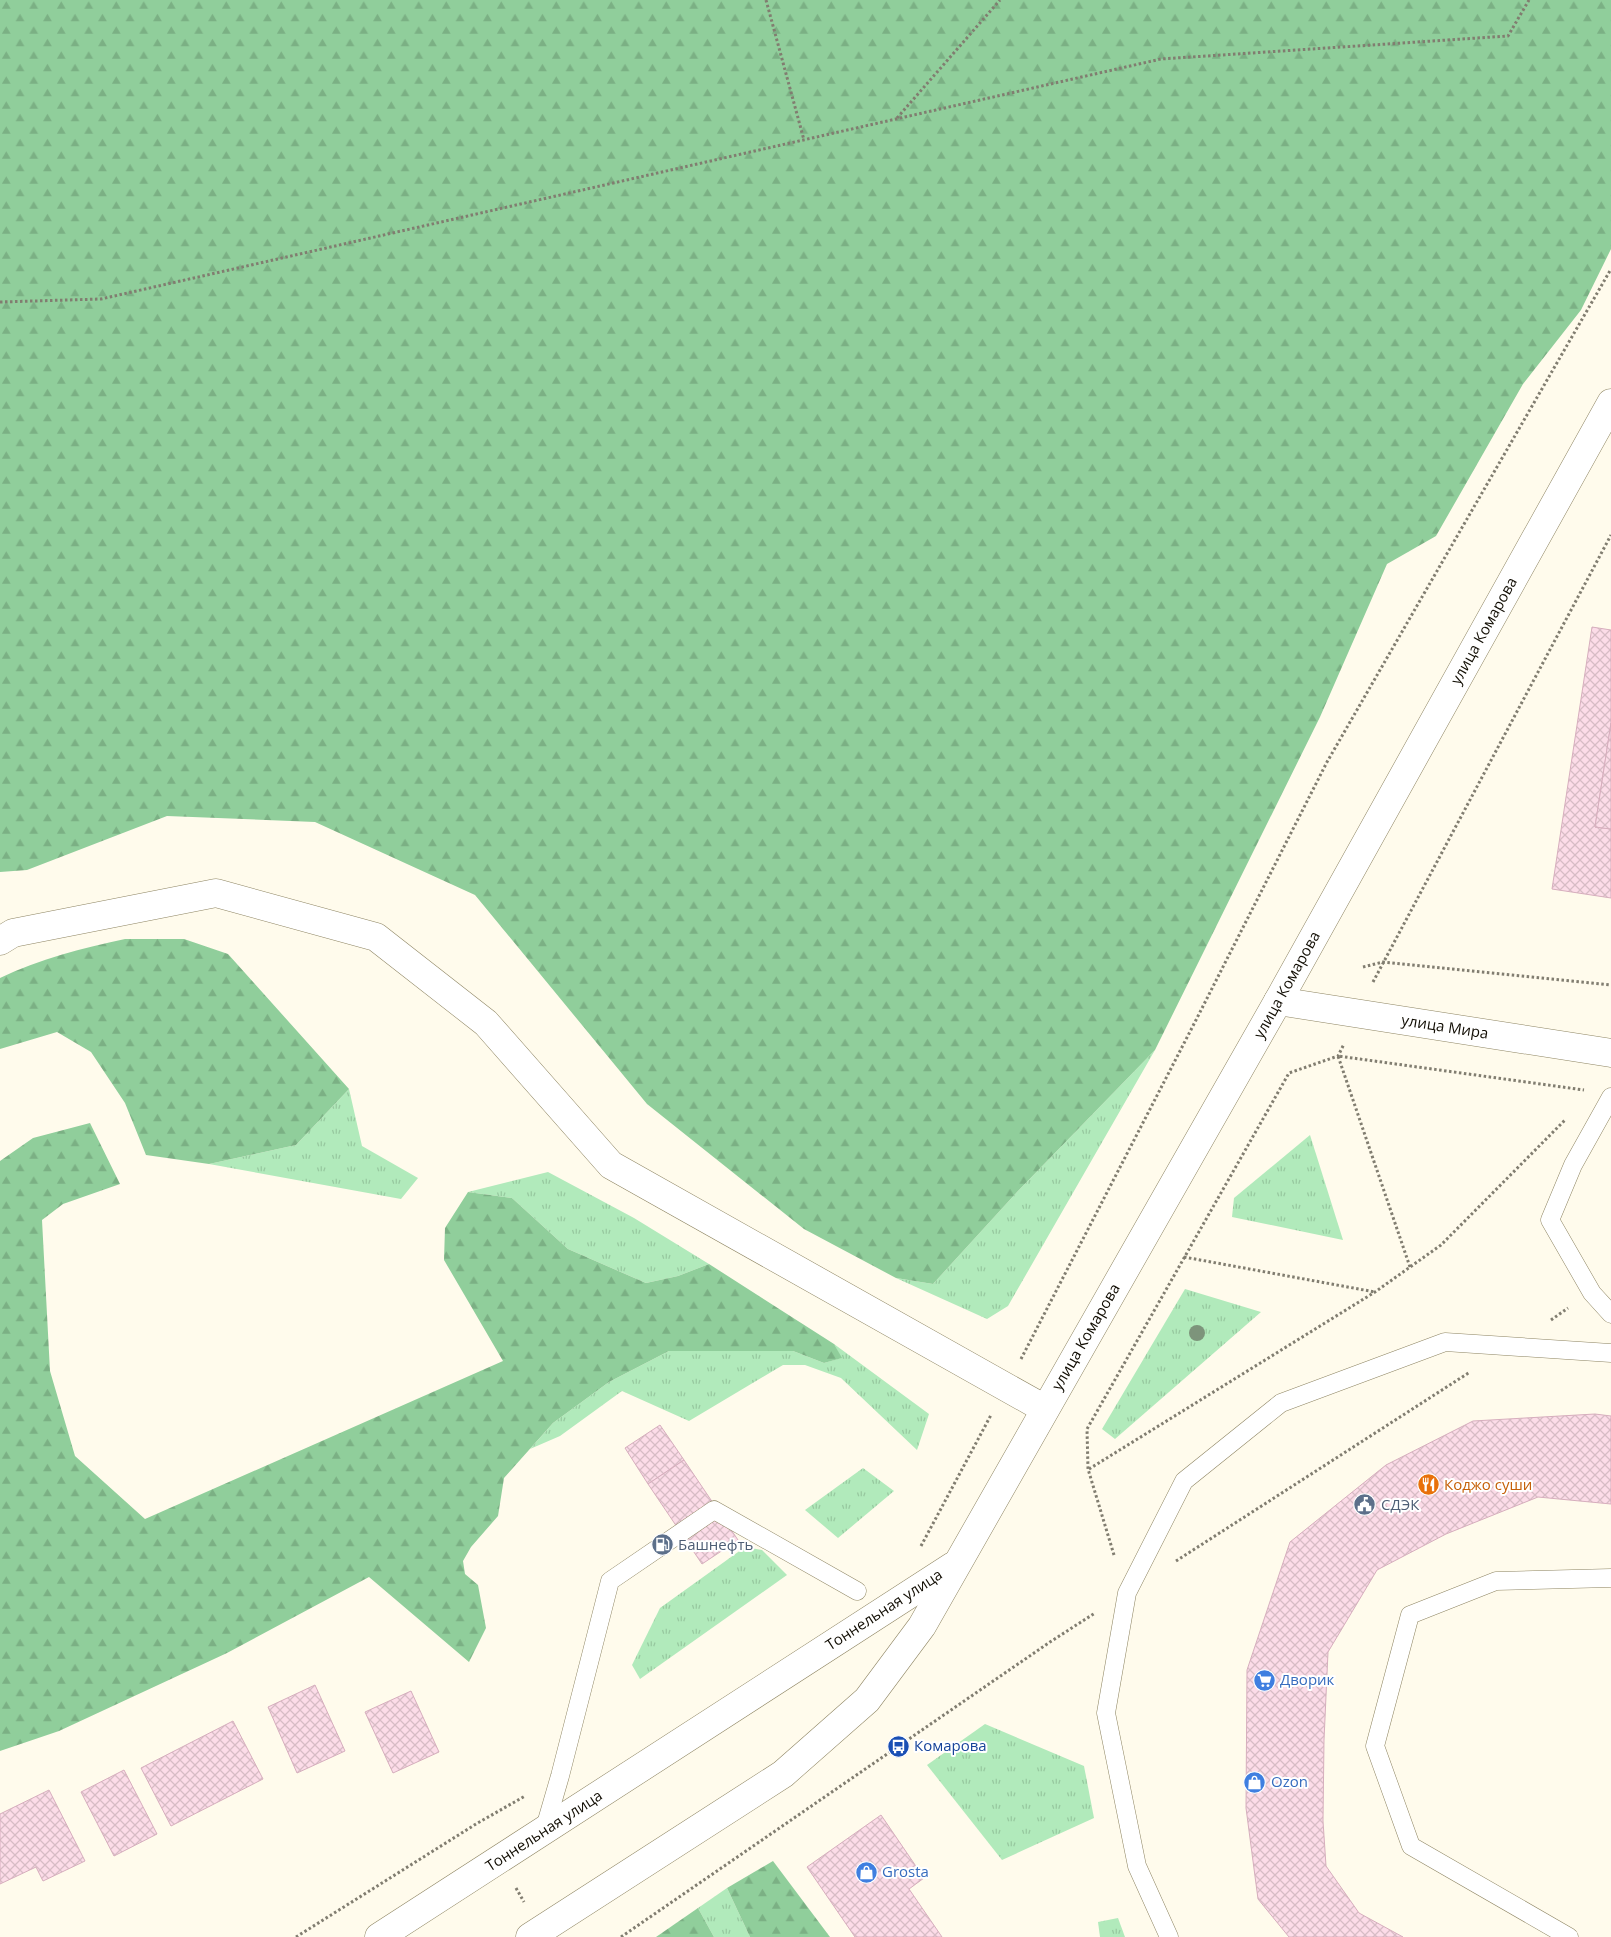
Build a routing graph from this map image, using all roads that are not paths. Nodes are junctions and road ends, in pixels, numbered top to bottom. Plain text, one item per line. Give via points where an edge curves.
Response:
1 (1611, 403) edge
2 (0, 941) edge
3 (1278, 1001) junction
4 (1611, 1053) edge
5 (1611, 1097) edge
6 (1611, 1314) edge
7 (1611, 1353) edge
8 (1045, 1409) junction
9 (956, 1564) junction
10 (1611, 1578) edge
11 (857, 1591) dead end
12 (544, 1831) junction
13 (379, 1937) edge
14 (530, 1937) edge
15 (1169, 1937) edge
16 (1569, 1937) edge

1 - 3 main road, улица Комарова
2 - 8 main road via 13,933 216,893 376,937 486,1023 611,1165
3 - 4 main road, улица Мира
3 - 8 main road, улица Комарова
5 - 6 lane via 1573,1165 1550,1220 1592,1294
7 - 15 lane via 1445,1342 1281,1402 1184,1481 1127,1593 1106,1713 1137,1866
8 - 9 main road, улица Комарова
9 - 12 main road, Тоннельная улица
9 - 14 main road, Тоннельная улица via 922,1626 867,1700 783,1774
10 - 16 lane via 1496,1581 1410,1616 1375,1746 1411,1846
11 - 12 lane via 714,1510 610,1581
12 - 13 main road, Тоннельная улица

